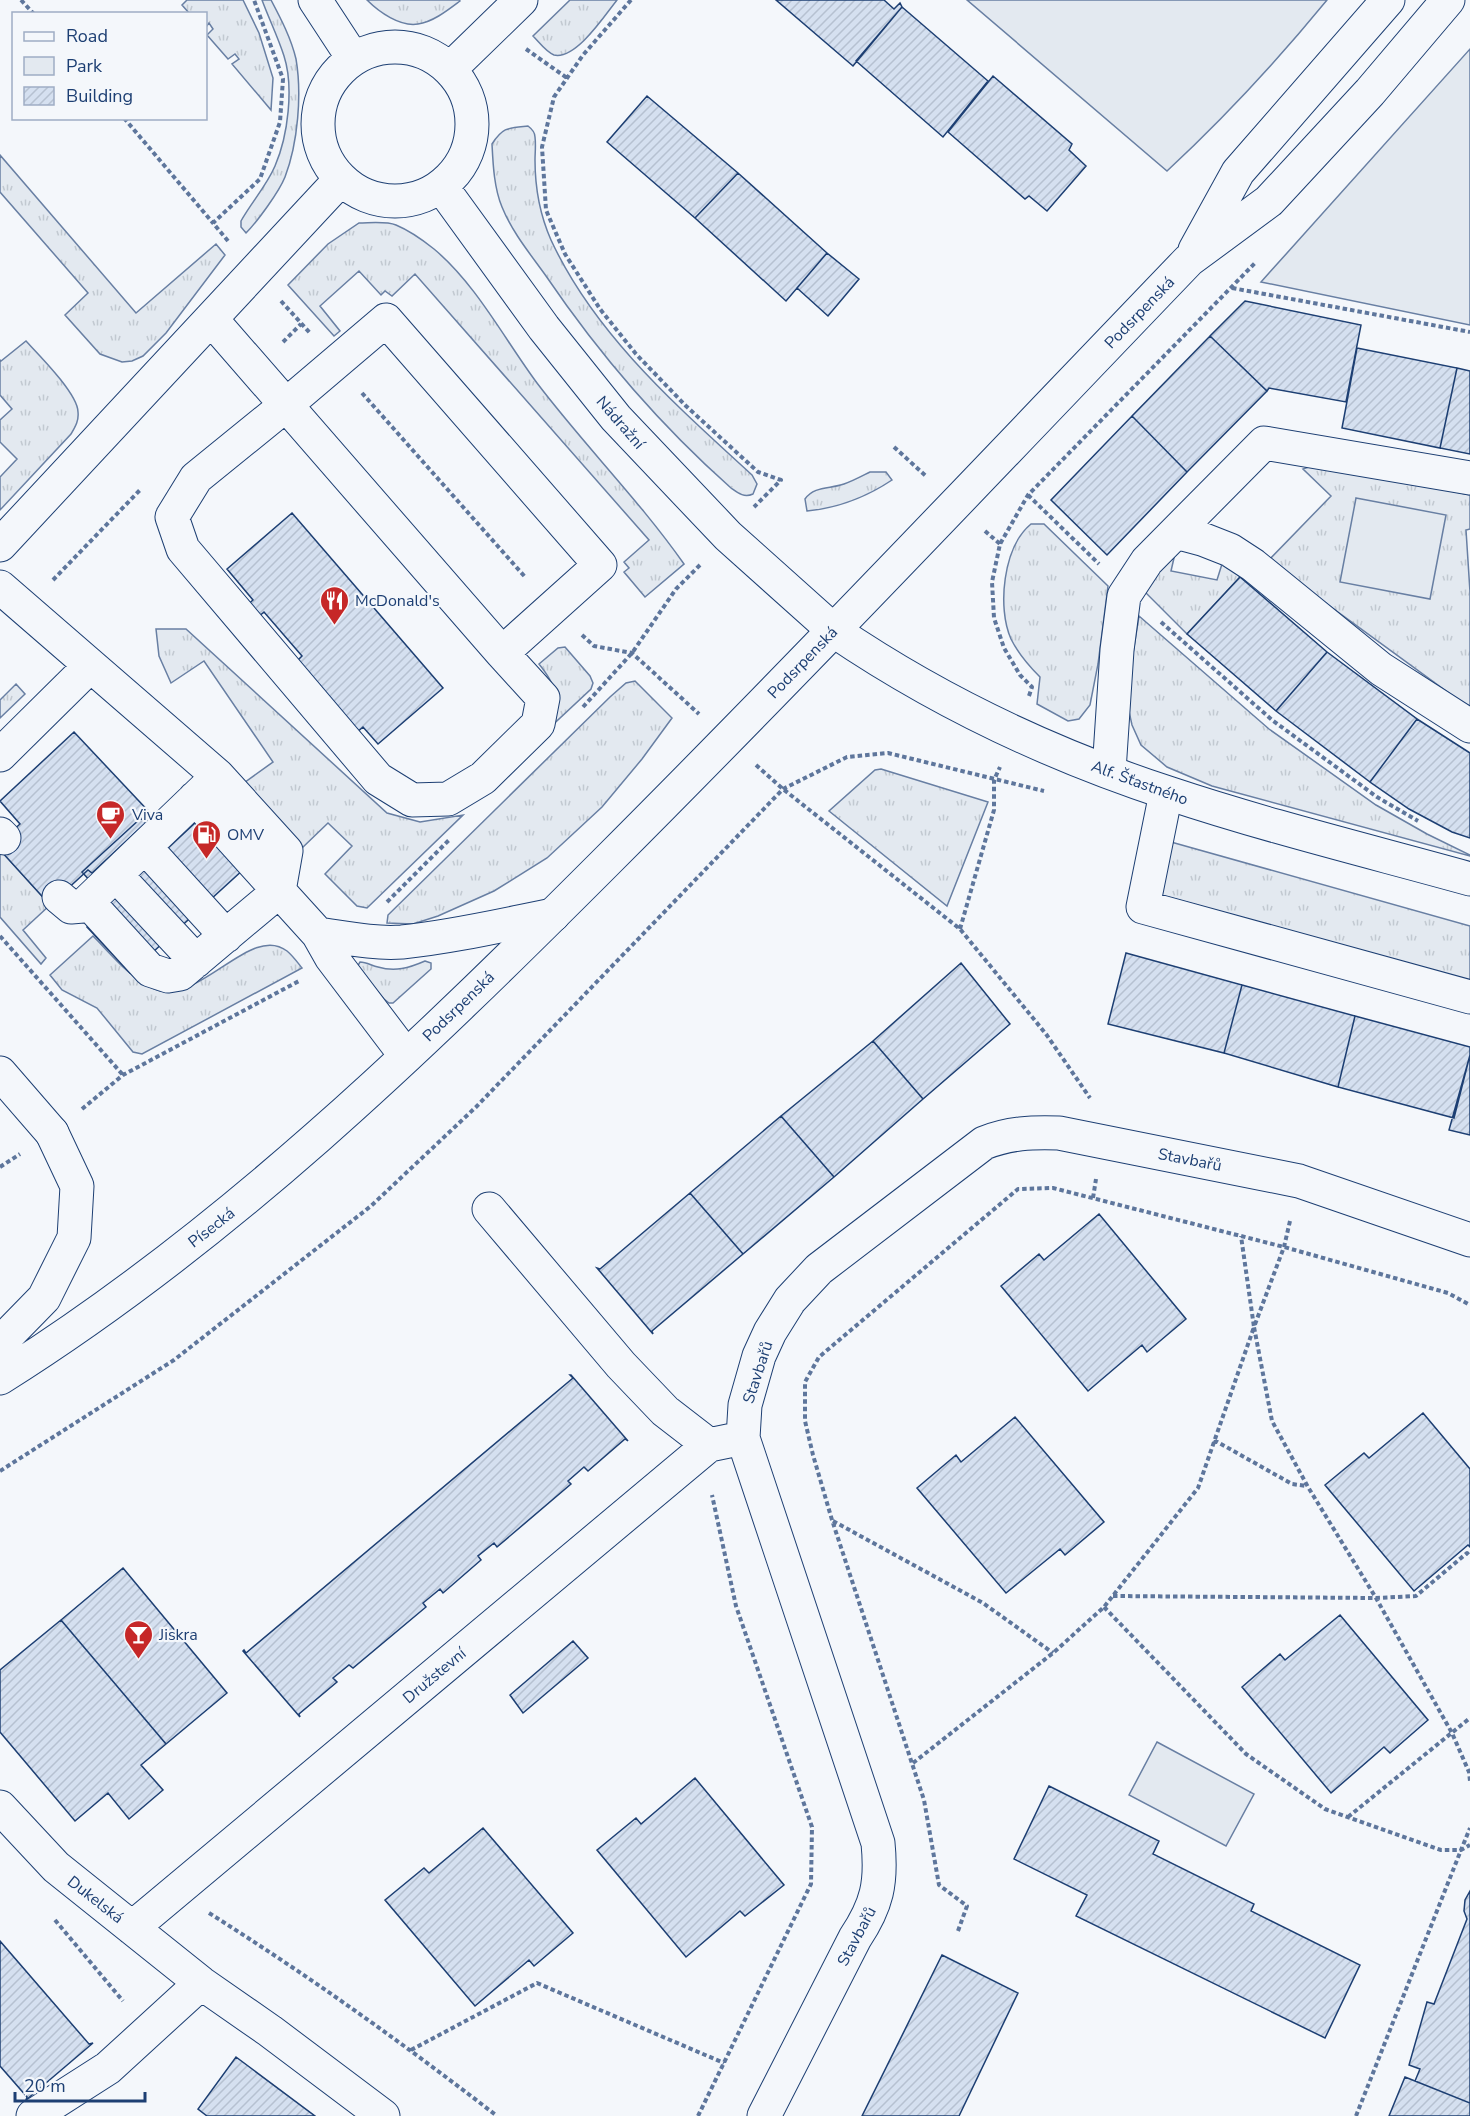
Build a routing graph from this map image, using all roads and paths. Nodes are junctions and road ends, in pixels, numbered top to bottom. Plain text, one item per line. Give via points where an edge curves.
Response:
1 (21, 0) edge
2 (254, 0) edge
3 (315, 0) edge
4 (521, 0) edge
5 (631, 0) edge
6 (1388, 0) edge
7 (1448, 0) edge
8 (32, 12) edge
9 (354, 58) junction
10 (450, 69) junction
11 (126, 120) edge
12 (341, 179) junction
13 (441, 186) junction
14 (213, 223) junction
15 (1262, 257) dead end
16 (1189, 260) junction
17 (255, 272) junction
18 (1231, 288) junction
19 (212, 320) junction
20 (1470, 332) edge
21 (336, 363) junction
22 (286, 405) junction
23 (1470, 478) edge
24 (781, 480) dead end
25 (1028, 495) junction
26 (1176, 532) junction
27 (0, 545) edge
28 (686, 580) dead end
29 (0, 587) edge
30 (1127, 591) junction
31 (553, 607) junction
32 (833, 630) junction
33 (502, 653) junction
34 (90, 666) junction
35 (1032, 687) dead end
36 (1470, 726) edge
37 (0, 755) edge
38 (1108, 771) junction
39 (218, 776) junction
40 (783, 789) junction
41 (1166, 793) junction
42 (195, 798) junction
43 (1420, 823) dead end
44 (145, 847) junction
45 (116, 875) junction
46 (1470, 879) edge
47 (279, 891) junction
48 (553, 915) junction
49 (960, 929) junction
50 (318, 934) junction
51 (0, 936) edge
52 (226, 936) junction
53 (196, 961) junction
54 (1470, 997) edge
55 (406, 1056) junction
56 (0, 1073) edge
57 (123, 1075) dead end
58 (1101, 1141) junction
59 (1299, 1181) junction
60 (1093, 1198) junction
61 (489, 1209) dead end
62 (1240, 1236) junction
63 (1470, 1240) edge
64 (1284, 1247) junction
65 (1470, 1305) edge
66 (1254, 1327) junction
67 (0, 1343) edge
68 (0, 1378) edge
69 (743, 1438) junction
70 (1214, 1440) junction
71 (709, 1445) junction
72 (0, 1471) edge
73 (1308, 1486) junction
74 (832, 1520) junction
75 (1470, 1556) edge
76 (1113, 1596) junction
77 (1376, 1598) junction
78 (1104, 1607) junction
79 (1053, 1653) junction
80 (1470, 1718) edge
81 (1452, 1732) junction
82 (913, 1763) junction
83 (1470, 1781) edge
84 (0, 1807) edge
85 (1347, 1817) junction
86 (1470, 1828) edge
87 (1470, 1845) edge
88 (1461, 1850) junction
89 (176, 1891) junction
90 (52, 1916) dead end
91 (132, 1928) junction
92 (958, 1931) dead end
93 (201, 1983) junction
94 (149, 2032) junction
95 (411, 2050) junction
96 (724, 2063) junction
97 (33, 2116) edge
98 (383, 2116) edge
99 (497, 2116) edge
100 (698, 2116) edge
101 (764, 2116) edge
102 (1356, 2116) edge

1 - 8 path
2 - 14 path via 283,79 280,122 260,179
3 - 9 street
4 - 10 street
5 - 24 path via 583,54 554,98 542,147 546,210 565,254 600,309 636,354 758,472
6 - 16 street, Podsrpenská via 1238,172
7 - 16 street, Podsrpenská via 1269,201
9 - 10 street via 373,49 400,46 420,51
9 - 12 street via 328,84 318,119 324,155
10 - 13 street via 467,95 472,133 461,163
11 - 14 path
12 - 13 street via 359,192 386,200 415,198
12 - 17 street
13 - 32 street, Nádražní via 544,328 616,418 728,536
14 - 17 path
15 - 18 path
16 - 32 street, Podsrpenská
17 - 19 street
17 - 21 path
18 - 20 path
18 - 25 path
19 - 22 street
19 - 27 street
21 - 22 street
21 - 31 path
21 - 31 street via 386,320 600,565
22 - 33 street
22 - 33 street via 196,478 172,517 183,549 378,779 412,800 448,799 483,778 538,724 543,698
23 - 26 street via 1264,443
25 - 30 path
25 - 35 path via 1000,544 992,582 994,618 1004,648
26 - 30 street via 1147,561
26 - 36 street via 1221,546 1253,565 1381,669
28 - 31 path via 632,653 594,646
29 - 34 street
30 - 38 street via 1117,650
30 - 43 path via 1272,720 1377,797
31 - 33 street
32 - 38 street, Alf. Šťastného via 927,689 1016,734
32 - 48 street, Podsrpenská
34 - 37 street
34 - 39 street
38 - 41 street, Alf. Šťastného
39 - 42 street
39 - 47 street via 286,851
40 - 49 path
40 - 49 path via 847,757 888,753 994,780 994,810
40 - 72 path via 476,1107 371,1206 174,1360
41 - 46 street, Alf. Šťastného
41 - 54 street via 1143,907
42 - 44 street
42 - 47 street
44 - 45 street
44 - 52 street
45 - 53 street
45 - 53 street via 74,899 150,970 168,976 180,974
47 - 50 street
47 - 52 street
48 - 50 street via 400,942
48 - 55 street, Podsrpenská
49 - 58 path via 1046,1034 1105,1119
50 - 55 street
51 - 57 path
52 - 53 street
55 - 68 street, Písecká via 297,1157 198,1238
56 - 67 street via 52,1133 77,1186 74,1238 44,1298
58 - 59 street, Stavbařů
58 - 60 path
58 - 69 street, Stavbařů via 1059,1132 1020,1132 984,1143 819,1269 790,1300 759,1356 745,1405
59 - 63 street, Stavbařů
59 - 64 path
60 - 62 path
60 - 74 path via 1053,1188 1018,1189 819,1357 805,1382 805,1421
61 - 71 street via 621,1365 665,1410
62 - 64 path
62 - 66 path
64 - 65 path via 1448,1293
64 - 66 path
66 - 70 path
66 - 73 path via 1272,1421
69 - 71 street, Družstevní
69 - 101 street, Stavbařů via 875,1834 881,1868 867,1920
70 - 73 path via 1292,1484
70 - 76 path via 1198,1488
71 - 89 street, Družstevní
71 - 96 path via 713,1503 736,1606 812,1827 811,1884
73 - 77 path
74 - 79 path via 983,1603
74 - 82 path
75 - 77 path via 1467,1553 1416,1596
76 - 77 path
76 - 78 path
77 - 81 path
78 - 79 path
78 - 85 path via 1246,1754 1325,1809
79 - 82 path
80 - 81 path
81 - 83 path
81 - 85 path
82 - 92 path via 924,1800 939,1885 968,1906
84 - 91 street, Dukelská via 56,1867
85 - 88 path via 1442,1850
86 - 88 path
87 - 88 path
88 - 102 path
89 - 91 street, Družstevní
89 - 95 path
90 - 94 path
91 - 93 street, Dukelská
93 - 94 street
93 - 98 street, Dukelská
94 - 97 street via 108,2068
95 - 96 path via 537,1983
95 - 99 path
96 - 100 path

